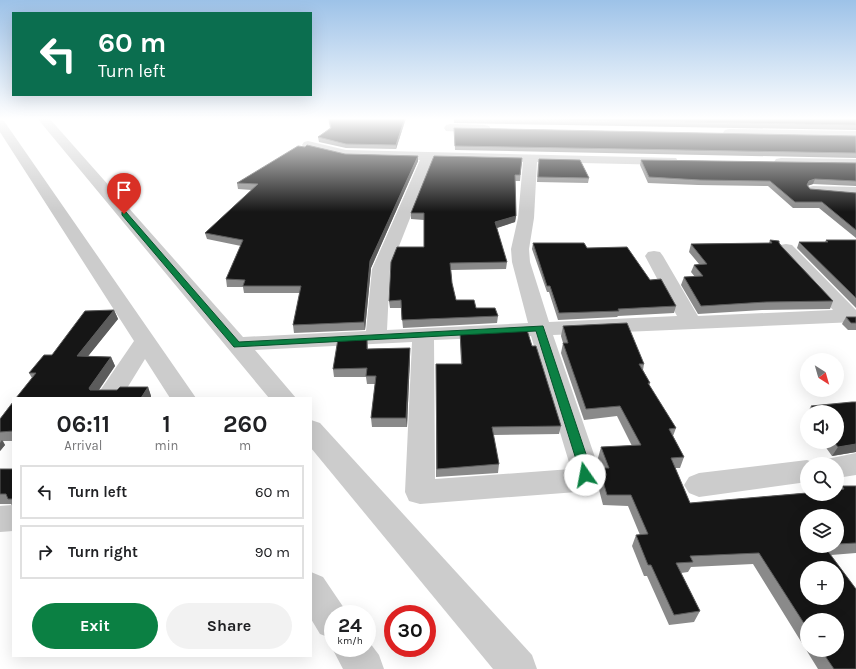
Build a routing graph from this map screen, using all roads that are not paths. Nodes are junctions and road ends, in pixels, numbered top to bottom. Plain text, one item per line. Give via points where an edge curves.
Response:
1 (17, 149) edge
2 (69, 149) edge
3 (326, 149) edge
4 (428, 156) junction
5 (530, 158) junction
6 (681, 161) edge
7 (768, 162) edge
8 (856, 163) edge
9 (813, 190) edge
10 (856, 192) edge
11 (786, 249) edge
12 (654, 256) dead end
13 (853, 316) edge
14 (691, 322) junction
15 (540, 328) junction
16 (423, 336) junction
17 (376, 337) junction
18 (145, 341) junction
19 (237, 344) junction
20 (109, 397) edge
21 (182, 397) edge
22 (282, 397) edge
23 (312, 431) edge
24 (856, 464) edge
25 (844, 466) edge
26 (800, 472) edge
27 (699, 485) dead end
28 (12, 518) edge
29 (0, 519) edge
30 (312, 590) edge
31 (324, 608) edge
32 (357, 657) edge
33 (365, 669) edge
34 (518, 669) edge

1 - 18 street
2 - 19 street
3 - 4 street via 346,154
4 - 5 street
4 - 17 street via 381,269
5 - 6 street
5 - 15 street via 526,218 520,248 521,262
7 - 8 street
9 - 10 street
11 - 13 street
12 - 14 street
13 - 14 street
14 - 15 street
15 - 16 street
15 - 16 street via 585,469 585,475 578,480 420,492
16 - 17 street
17 - 19 street
18 - 20 street
18 - 21 street
19 - 22 street
23 - 34 street
24 - 25 street
26 - 27 street
28 - 29 street
30 - 31 street
32 - 33 street

